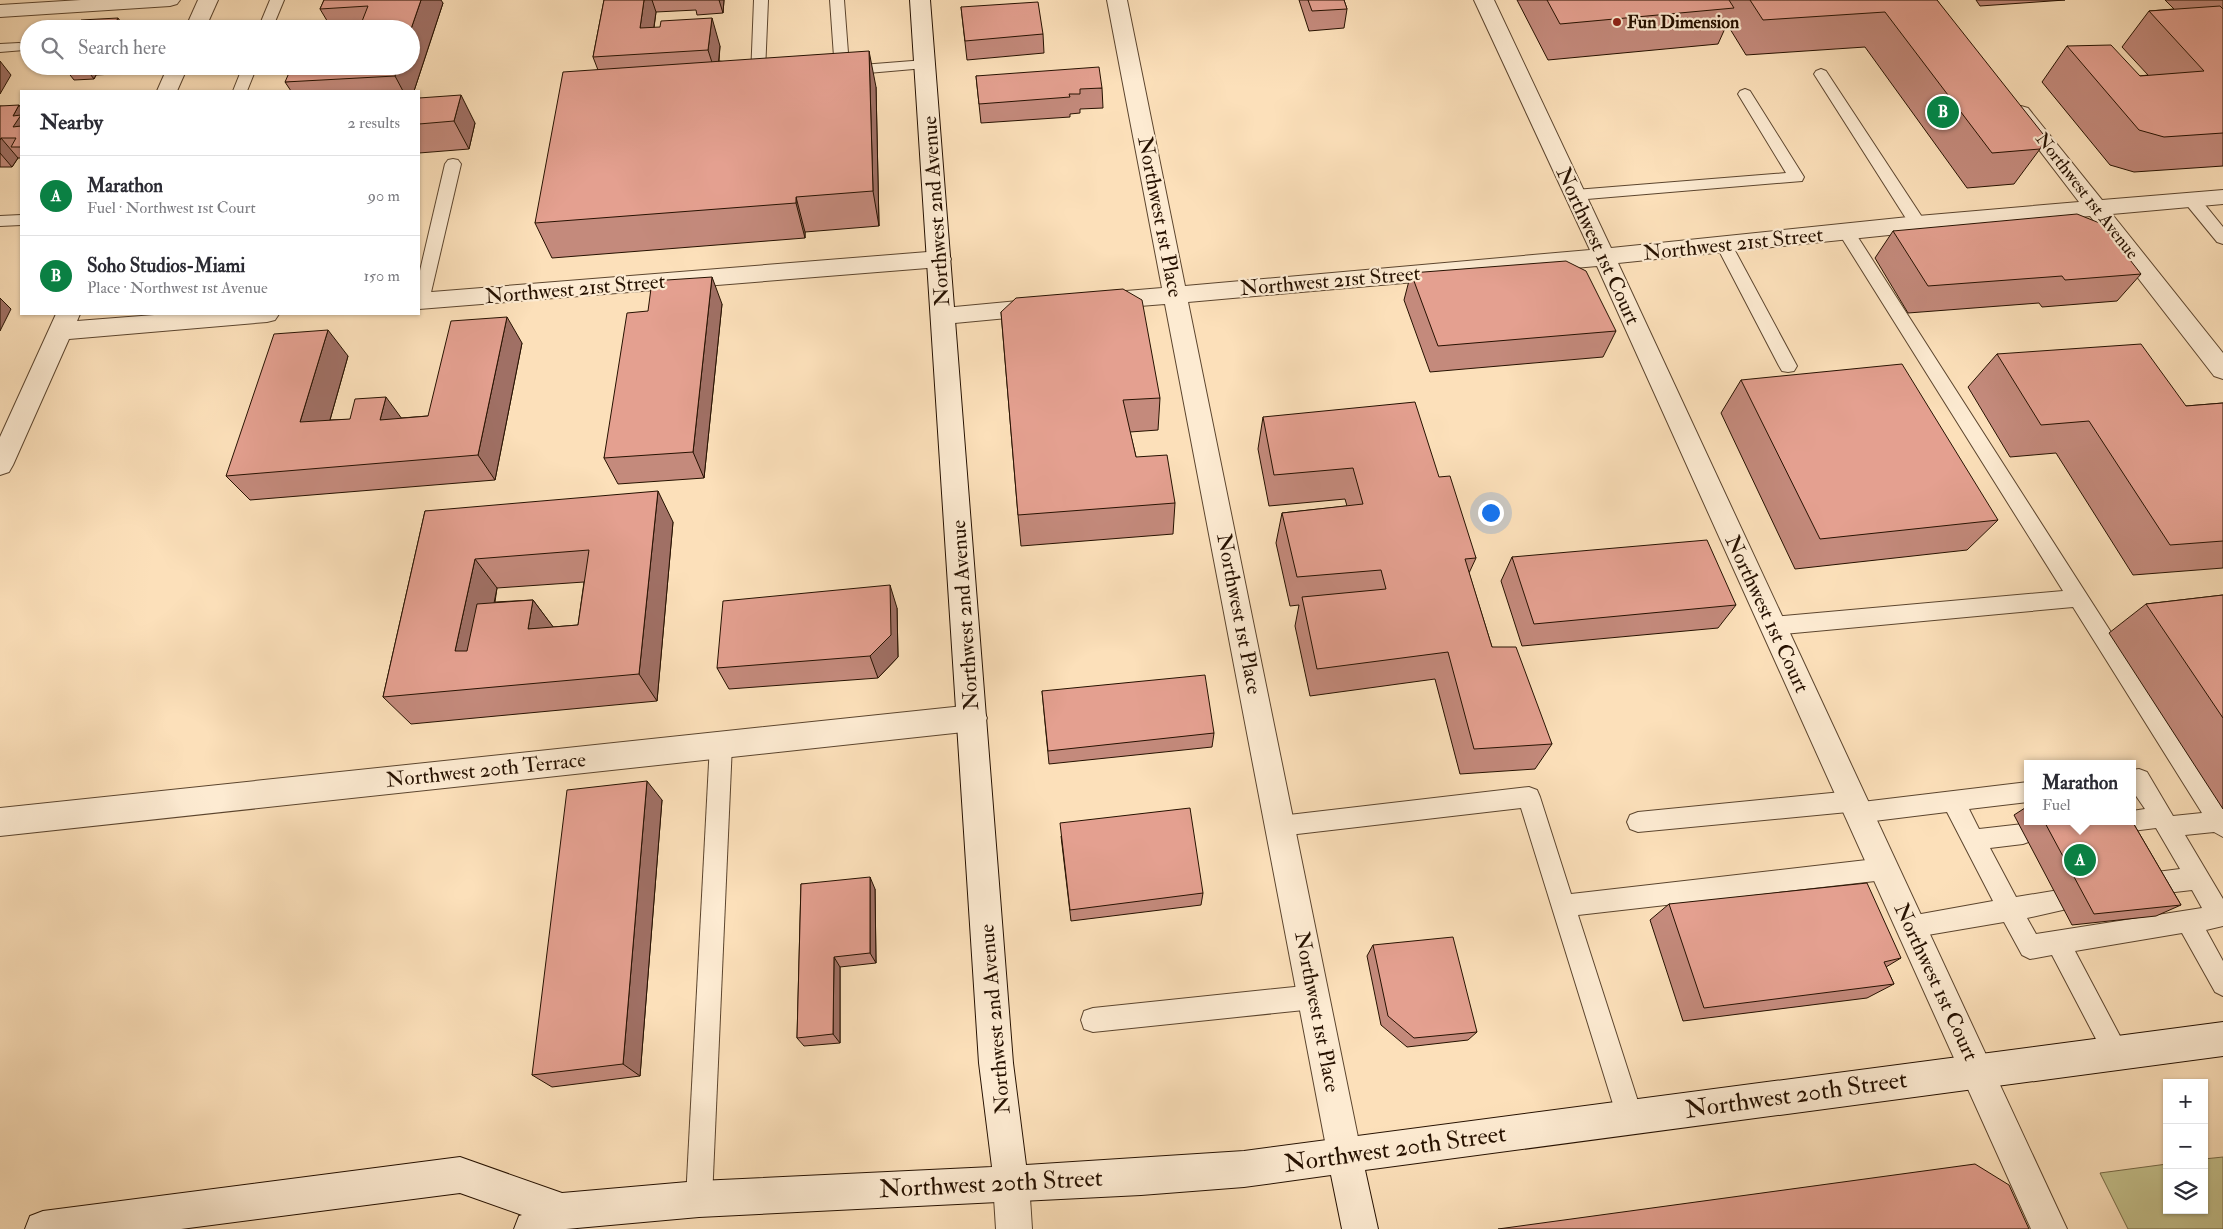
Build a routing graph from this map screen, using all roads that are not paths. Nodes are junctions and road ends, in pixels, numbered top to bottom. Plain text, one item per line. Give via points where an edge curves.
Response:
1 (170, 0) edge
2 (208, 0) edge
3 (277, 0) edge
4 (762, 0) edge
5 (837, 0) edge
6 (920, 0) edge
7 (1117, 0) edge
8 (1484, 0) edge
9 (0, 11) edge
10 (199, 20) edge
11 (269, 20) edge
12 (19, 47) dead end
13 (0, 48) edge
14 (925, 64) junction
15 (842, 71) junction
16 (823, 72) edge
17 (1821, 74) dead end
18 (174, 75) edge
19 (246, 75) edge
20 (777, 76) edge
21 (167, 90) edge
22 (240, 90) edge
23 (1745, 94) dead end
24 (2011, 100) edge
25 (453, 164) dead end
26 (1575, 195) junction
27 (2223, 197) edge
28 (2191, 199) junction
29 (2096, 208) junction
30 (20, 220) edge
31 (0, 221) edge
32 (1918, 224) junction
33 (1846, 232) junction
34 (2223, 238) edge
35 (1724, 244) junction
36 (1604, 257) junction
37 (940, 259) junction
38 (1176, 295) junction
39 (420, 301) edge
40 (242, 315) edge
41 (944, 316) junction
42 (64, 322) edge
43 (1788, 366) dead end
44 (2223, 370) edge
45 (0, 465) edge
46 (2076, 598) junction
47 (1772, 626) junction
48 (973, 718) junction
49 (721, 744) junction
50 (2136, 779) edge
51 (2024, 793) edge
52 (1953, 802) junction
53 (1855, 807) junction
54 (0, 822) edge
55 (1638, 822) dead end
56 (2136, 822) edge
57 (2165, 822) junction
58 (2221, 824) edge
59 (1280, 826) junction
60 (2023, 834) dead end
61 (1973, 840) junction
62 (1884, 869) junction
63 (2197, 878) junction
64 (2139, 886) edge
65 (2059, 901) dead end
66 (1563, 906) junction
67 (2010, 910) junction
68 (2188, 921) junction
69 (1910, 927) junction
70 (2058, 942) junction
71 (2223, 984) edge
72 (1314, 997) junction
73 (1093, 1020) dead end
74 (2223, 1039) edge
75 (2117, 1053) junction
76 (1976, 1072) junction
77 (1630, 1117) junction
78 (1345, 1156) junction
79 (1011, 1182) junction
80 (699, 1199) junction
81 (561, 1220) edge
82 (43, 1229) edge
83 (532, 1229) edge
84 (1014, 1229) edge
85 (1360, 1229) edge
86 (2049, 1229) edge

1 - 9 street
2 - 10 street
3 - 11 lane
4 - 20 lane via 758,77
5 - 15 lane
6 - 14 street, Northwest 2nd Avenue
7 - 38 street, Northwest 1st Place
8 - 26 street, Northwest 1st Court
12 - 13 lane
14 - 15 lane
14 - 37 street, Northwest 2nd Avenue
15 - 16 lane
17 - 32 lane
18 - 21 street
19 - 22 lane
23 - 26 lane via 1796,177
24 - 29 street, Northwest 1st Avenue
25 - 39 lane
26 - 36 street, Northwest 1st Court
27 - 28 street, Northwest 21st Street
28 - 29 street, Northwest 21st Street
28 - 34 lane
29 - 32 street, Northwest 21st Street
29 - 44 street, Northwest 1st Avenue
30 - 31 lane
32 - 33 street, Northwest 21st Street
33 - 35 street, Northwest 21st Street
33 - 46 lane
35 - 36 street, Northwest 21st Street
35 - 43 lane
36 - 38 street, Northwest 21st Street
36 - 47 street, Northwest 1st Court
37 - 39 street, Northwest 21st Street
37 - 41 street, Northwest 2nd Avenue
38 - 41 street, Northwest 21st Street
38 - 59 street, Northwest 1st Place
40 - 42 street
41 - 48 street, Northwest 2nd Avenue
42 - 45 street
46 - 47 lane
46 - 58 lane
47 - 53 street, Northwest 1st Court
48 - 49 street, Northwest 20th Terrace
48 - 79 street, Northwest 2nd Avenue via 996,1063
49 - 54 street, Northwest 20th Terrace
49 - 80 lane
50 - 57 lane via 2139,779
51 - 52 lane
52 - 53 lane
52 - 61 lane
53 - 55 lane
53 - 62 street, Northwest 1st Court
56 - 57 lane
57 - 58 lane
57 - 63 lane
59 - 66 lane via 1529,796
59 - 72 street, Northwest 1st Place
60 - 61 lane
61 - 67 lane
62 - 66 lane
62 - 69 street, Northwest 1st Court
63 - 64 lane
63 - 68 lane via 2220,916
65 - 67 lane
66 - 77 lane
67 - 69 lane
67 - 70 lane via 2030,946
68 - 70 lane
68 - 71 lane
69 - 76 street, Northwest 1st Court
70 - 75 lane
72 - 73 lane
72 - 78 street, Northwest 1st Place
74 - 75 street, Northwest 20th Street
75 - 76 street, Northwest 20th Street
76 - 77 street, Northwest 20th Street
76 - 86 street, Northwest 1st Court
77 - 78 street, Northwest 20th Street
78 - 79 street, Northwest 20th Street via 1235,1170
78 - 85 street, Northwest 1st Place
79 - 80 street, Northwest 20th Street
79 - 84 street, Northwest 2nd Avenue
80 - 81 street, Northwest 20th Street
81 - 82 street, Northwest 20th Street via 460,1175
81 - 83 street, Northwest 20th Street

